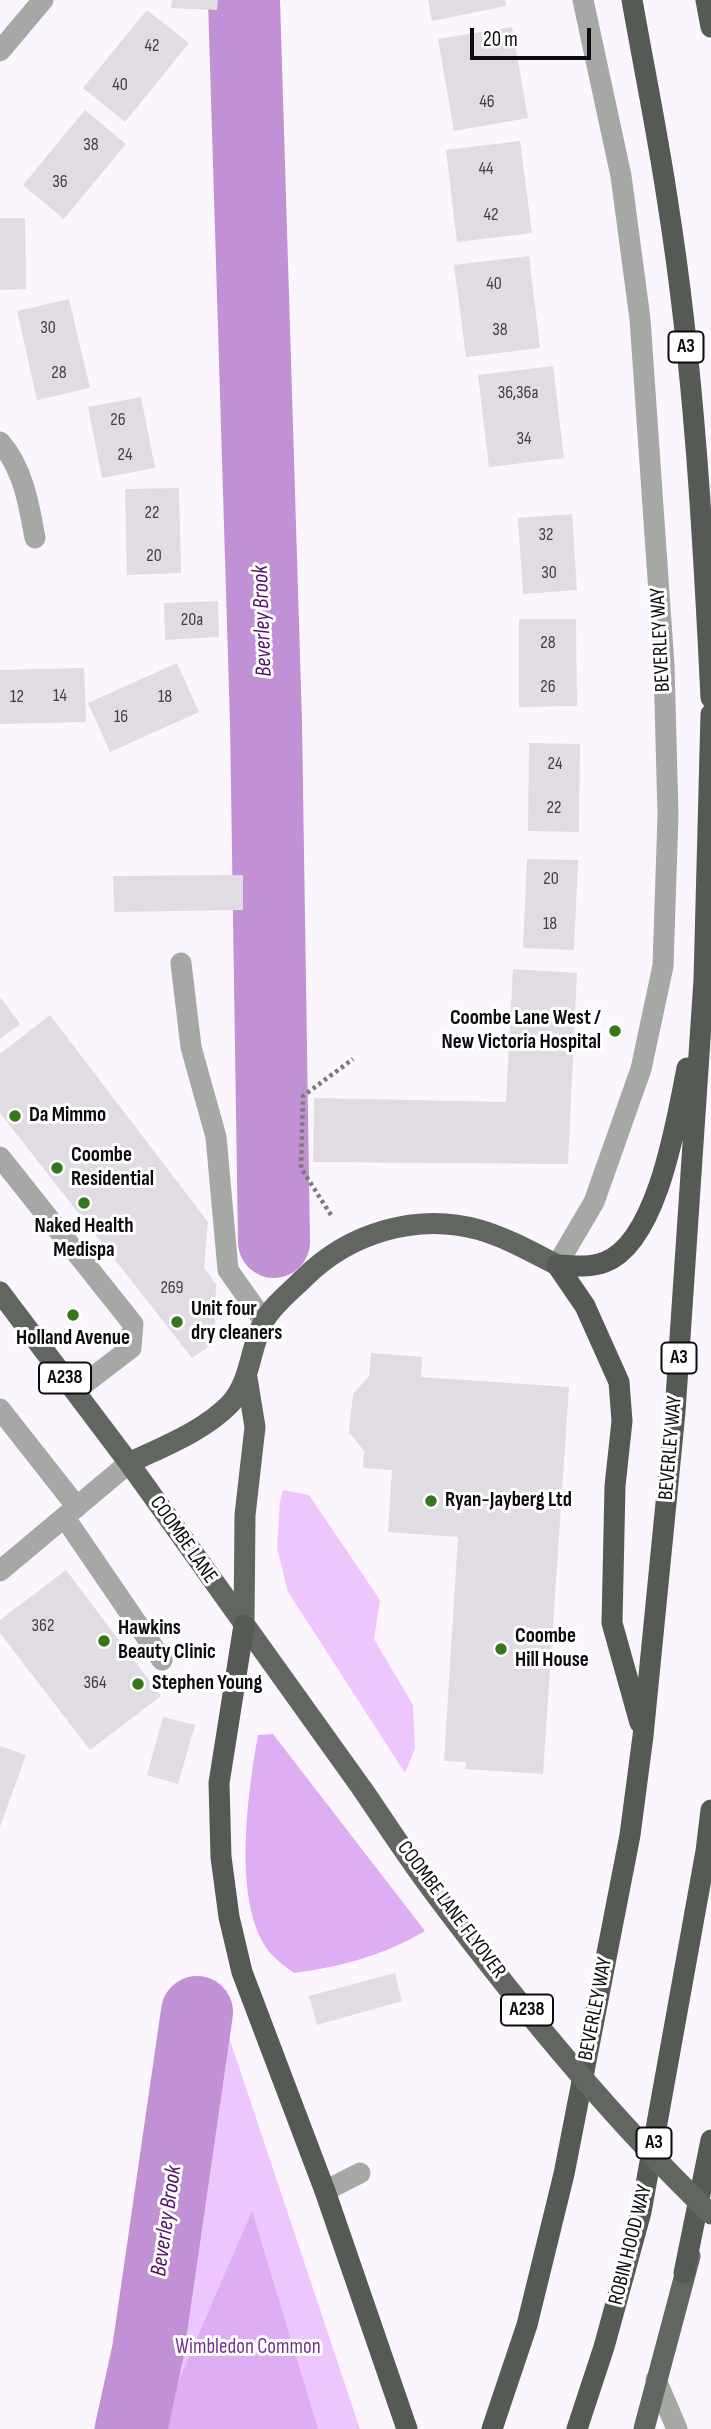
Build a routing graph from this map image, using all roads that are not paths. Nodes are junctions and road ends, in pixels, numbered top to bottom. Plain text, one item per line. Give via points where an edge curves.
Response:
1 (43, 0) edge
2 (583, 0) edge
3 (632, 0) edge
4 (706, 0) edge
5 (711, 27) edge
6 (0, 51) edge
7 (0, 442) edge
8 (35, 538) dead end
9 (711, 698) edge
10 (711, 714) edge
11 (181, 963) dead end
12 (704, 980) junction
13 (0, 1157) edge
14 (557, 1265) junction
15 (0, 1292) edge
16 (264, 1321) junction
17 (247, 1378) junction
18 (75, 1391) junction
19 (0, 1409) edge
20 (130, 1464) junction
21 (71, 1512) junction
22 (0, 1572) edge
23 (244, 1625) junction
24 (162, 1660) dead end
25 (643, 1736) junction
26 (363, 1790) joint
27 (711, 1810) edge
28 (711, 2140) edge
29 (360, 2172) dead end
30 (325, 2191) junction
31 (711, 2198) edge
32 (711, 2214) edge
33 (684, 2273) junction
34 (656, 2380) junction
35 (407, 2429) edge
36 (492, 2429) edge
37 (577, 2429) edge
38 (644, 2429) edge
39 (677, 2429) edge

1 - 6 street
2 - 14 street, BEVERLEY WAY via 621,176 640,319 664,665 668,815 663,966 641,1069 594,1202
3 - 9 highway, A3 via 668,206 692,399
4 - 5 highway
7 - 8 street via 12,456
10 - 12 highway, BEVERLEY WAY / A3
11 - 16 street via 191,1046 216,1137 228,1270
12 - 14 highway via 677,1119 650,1211 622,1253 594,1265
12 - 25 highway, BEVERLEY WAY / A3 via 675,1412
13 - 18 street via 132,1324 131,1348
14 - 16 main road via 480,1230 444,1223 407,1224 321,1260
14 - 25 highway via 584,1306 620,1382 612,1623
15 - 18 main road, COOMBE LANE / A238
16 - 17 main road
17 - 20 main road via 216,1416
17 - 23 main road via 255,1427 245,1515
18 - 20 main road, COOMBE LANE / A238
19 - 21 street
20 - 21 street
20 - 23 main road, COOMBE LANE / A238
21 - 22 street
21 - 24 street
23 - 26 main road, COOMBE LANE / A238
23 - 30 highway via 219,1783 221,1857 229,1917 242,1972
25 - 36 highway, BEVERLEY WAY / A3 via 630,1835 564,2174 527,2325
26 - 32 main road, COOMBE LANE FLYOVER / A238, bridge via 434,1893 503,1981 630,2130
27 - 37 highway, ROBIN HOOD WAY / A3 via 641,2212
28 - 33 highway
29 - 30 street
30 - 35 highway
31 - 33 main road
33 - 34 main road
34 - 38 main road
34 - 39 street

